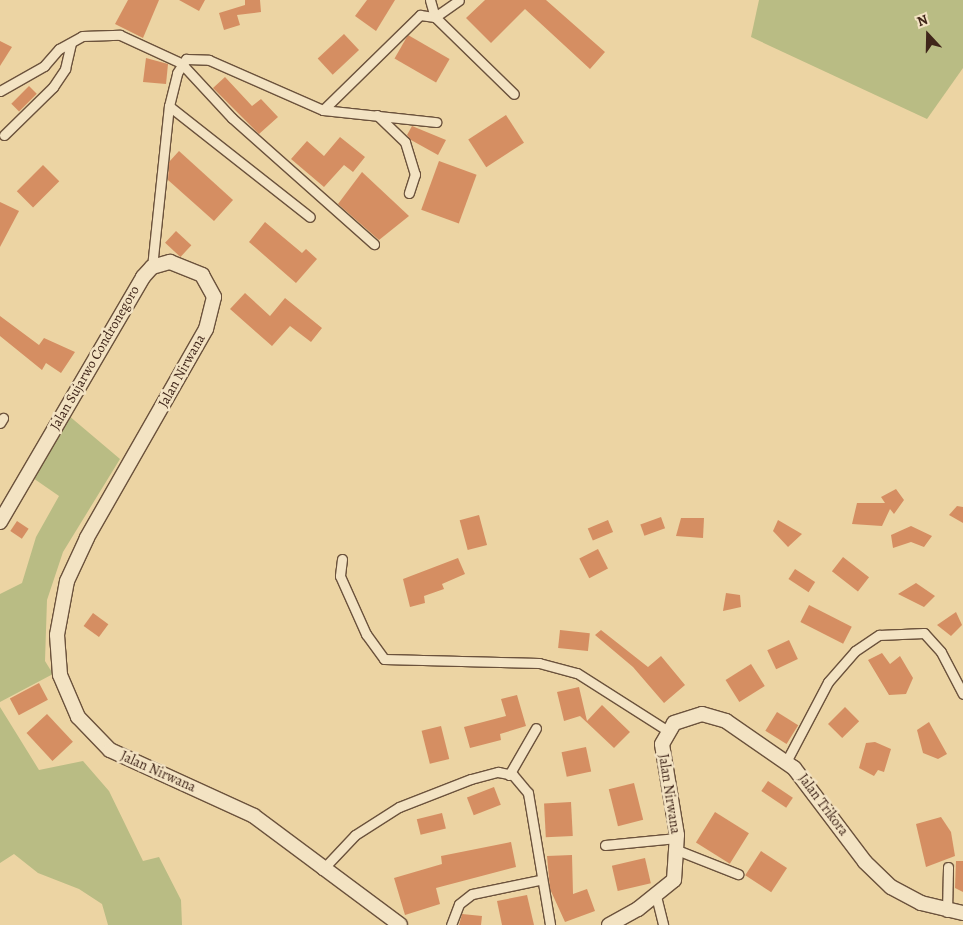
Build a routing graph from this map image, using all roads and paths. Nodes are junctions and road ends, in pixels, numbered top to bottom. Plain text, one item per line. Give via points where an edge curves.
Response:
1 (430, 0) edge
2 (459, 0) edge
3 (434, 17) junction
4 (71, 44) junction
5 (181, 64) junction
6 (0, 91) edge
7 (514, 94) dead end
8 (169, 106) junction
9 (323, 110) junction
10 (377, 115) junction
11 (436, 122) dead end
12 (4, 135) dead end
13 (409, 193) dead end
14 (310, 217) dead end
15 (374, 244) dead end
16 (152, 267) junction
17 (0, 522) edge
18 (342, 559) dead end
19 (963, 694) edge
20 (671, 727) junction
21 (536, 728) dead end
22 (786, 762) junction
23 (509, 774) junction
24 (677, 844) junction
25 (605, 845) dead end
26 (948, 868) dead end
27 (322, 870) junction
28 (738, 874) dead end
29 (539, 880) junction
30 (656, 896) junction
31 (947, 912) junction
32 (963, 913) edge
33 (400, 925) edge
34 (451, 925) edge
35 (550, 925) edge
36 (610, 925) edge
37 (663, 925) edge

1 - 3 street
2 - 3 street
3 - 7 street
3 - 9 street via 420,15 408,23
4 - 5 street via 89,34 120,36
4 - 6 street via 59,49 44,66
4 - 12 street via 64,69 53,87
5 - 8 street
5 - 9 street via 197,56
5 - 15 street via 232,118
8 - 14 street
8 - 16 street
9 - 10 street
10 - 11 street
10 - 13 street via 405,142 415,174
16 - 17 street, Jalan Sujarwo Condronegoro via 137,285
16 - 27 street, Jalan Nirwana via 170,262 191,268 207,280 214,298 206,329 87,538 67,581 57,635 60,675 78,716 110,750 247,812
18 - 20 street via 340,576 366,634 384,659 539,663 577,673
19 - 22 street via 947,661 924,633 893,631 880,635 855,651 828,682
20 - 22 street, Jalan Trikora via 688,716 713,716
20 - 24 street, Jalan Nirwana via 661,753
21 - 23 street
22 - 31 street, Jalan Trikora via 810,784 876,874 904,895
23 - 27 street via 471,779 399,807 355,835
23 - 29 street via 528,793
24 - 25 street
24 - 28 street
24 - 30 street, Jalan Nirwana via 674,880
26 - 31 street
27 - 33 street, Jalan Nirwana
29 - 34 street via 472,894 459,904
29 - 35 street
30 - 36 street, Jalan Nirwana
30 - 37 street
31 - 32 street, Jalan Trikora

